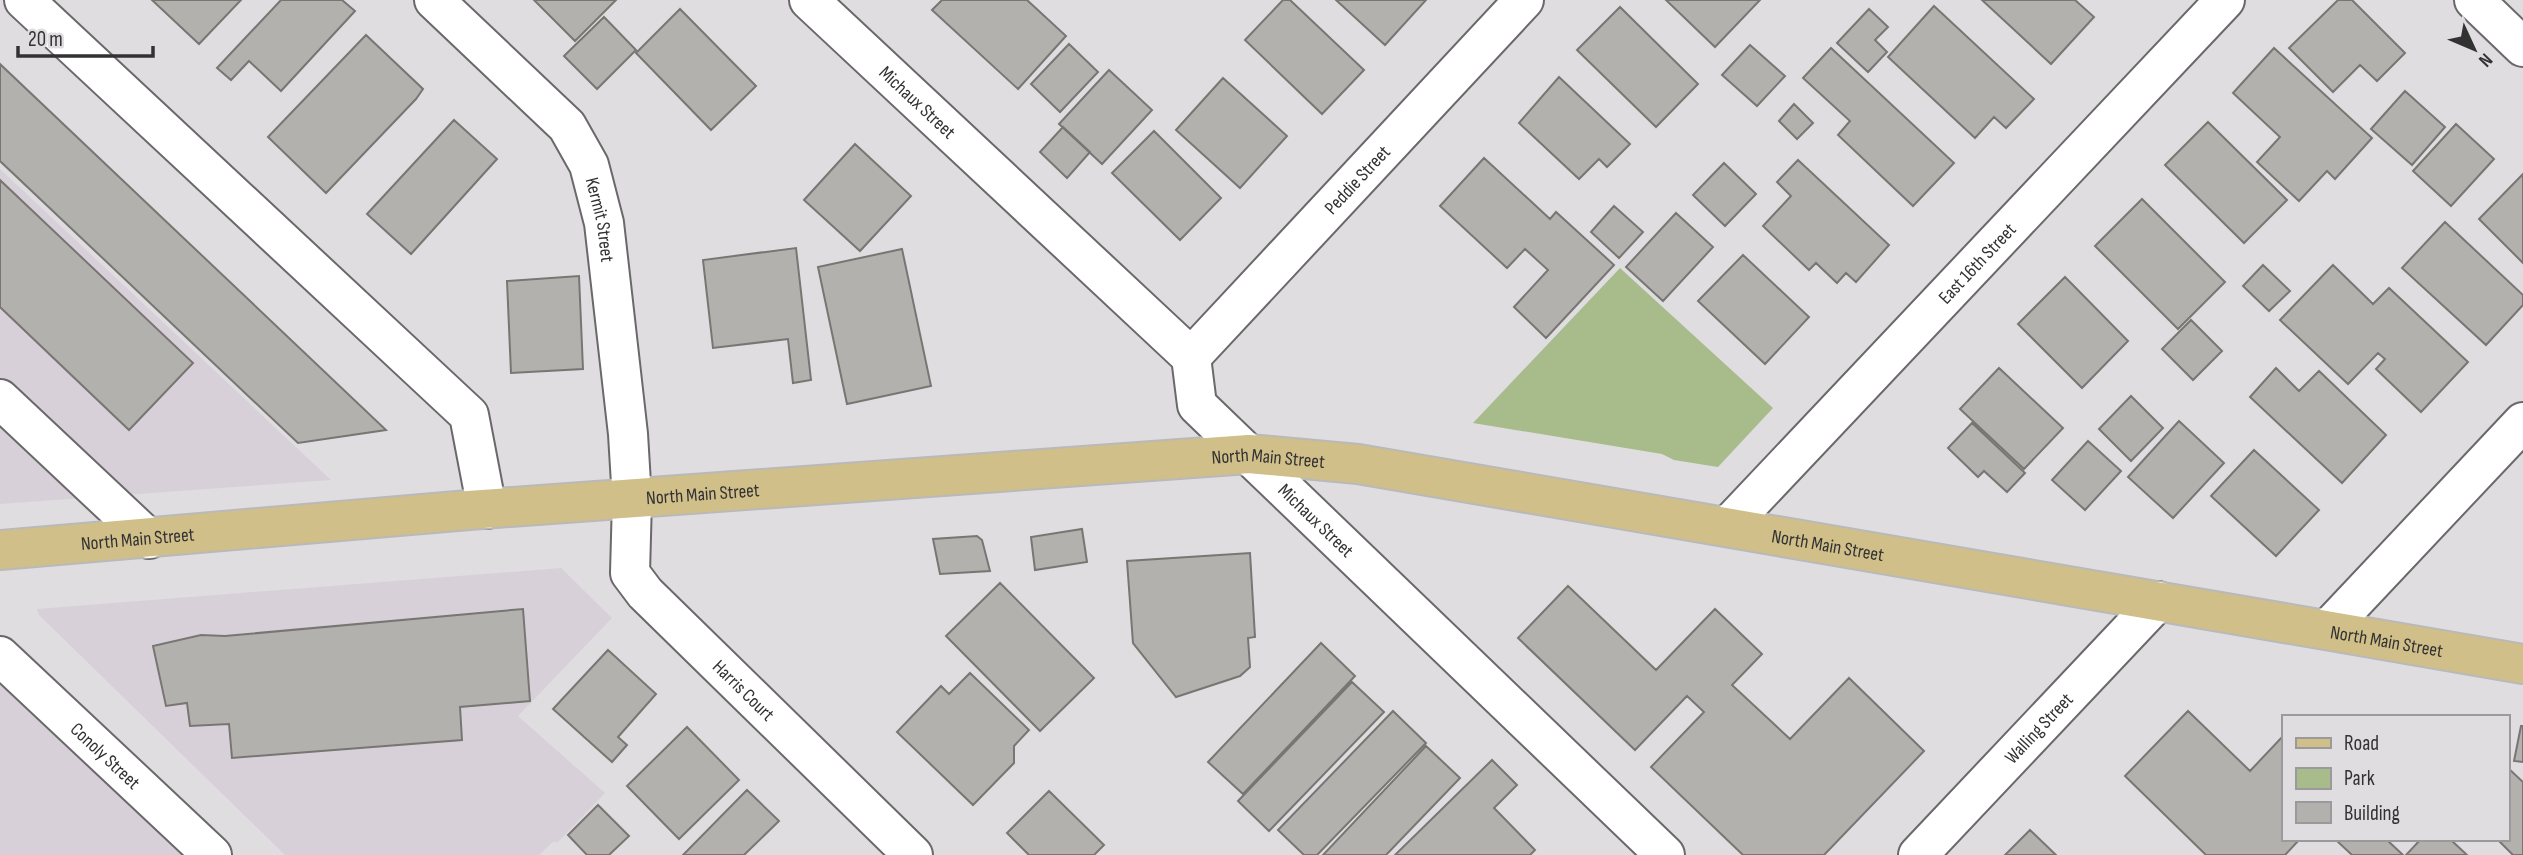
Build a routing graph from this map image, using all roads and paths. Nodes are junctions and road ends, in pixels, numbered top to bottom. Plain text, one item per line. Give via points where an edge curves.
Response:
1 (24, 0) edge
2 (434, 0) edge
3 (1524, 0) edge
4 (2225, 0) edge
5 (2474, 0) edge
6 (819, 3) edge
7 (2523, 47) edge
8 (1191, 357) junction
9 (8, 416) edge
10 (2523, 422) edge
11 (1249, 454) junction
12 (632, 500) junction
13 (487, 509) junction
14 (1728, 526) junction
15 (149, 539) junction
16 (0, 550) edge
17 (2158, 601) junction
18 (2328, 629) junction
19 (0, 656) edge
20 (2523, 664) edge
21 (212, 855) edge
22 (912, 855) edge
23 (1665, 855) edge
24 (1919, 855) edge

1 - 13 street via 469,415
2 - 12 street, Kermit Street via 567,126 589,165 604,223
3 - 8 street, Peddie Street
4 - 14 street, East 16th Street
5 - 7 street
6 - 8 street, Michaux Street
8 - 11 street, Michaux Street via 1197,405
9 - 15 street
10 - 18 street
11 - 12 main road, North Main Street
11 - 14 main road, North Main Street via 1358,464
11 - 23 street, Michaux Street
12 - 13 main road, North Main Street
12 - 22 street, Harris Court via 630,573 645,593
13 - 15 main road, North Main Street
14 - 17 main road, North Main Street
15 - 16 main road, North Main Street
17 - 18 main road, North Main Street
17 - 24 street, Walling Street
18 - 20 main road, North Main Street
19 - 21 street, Conoly Street

